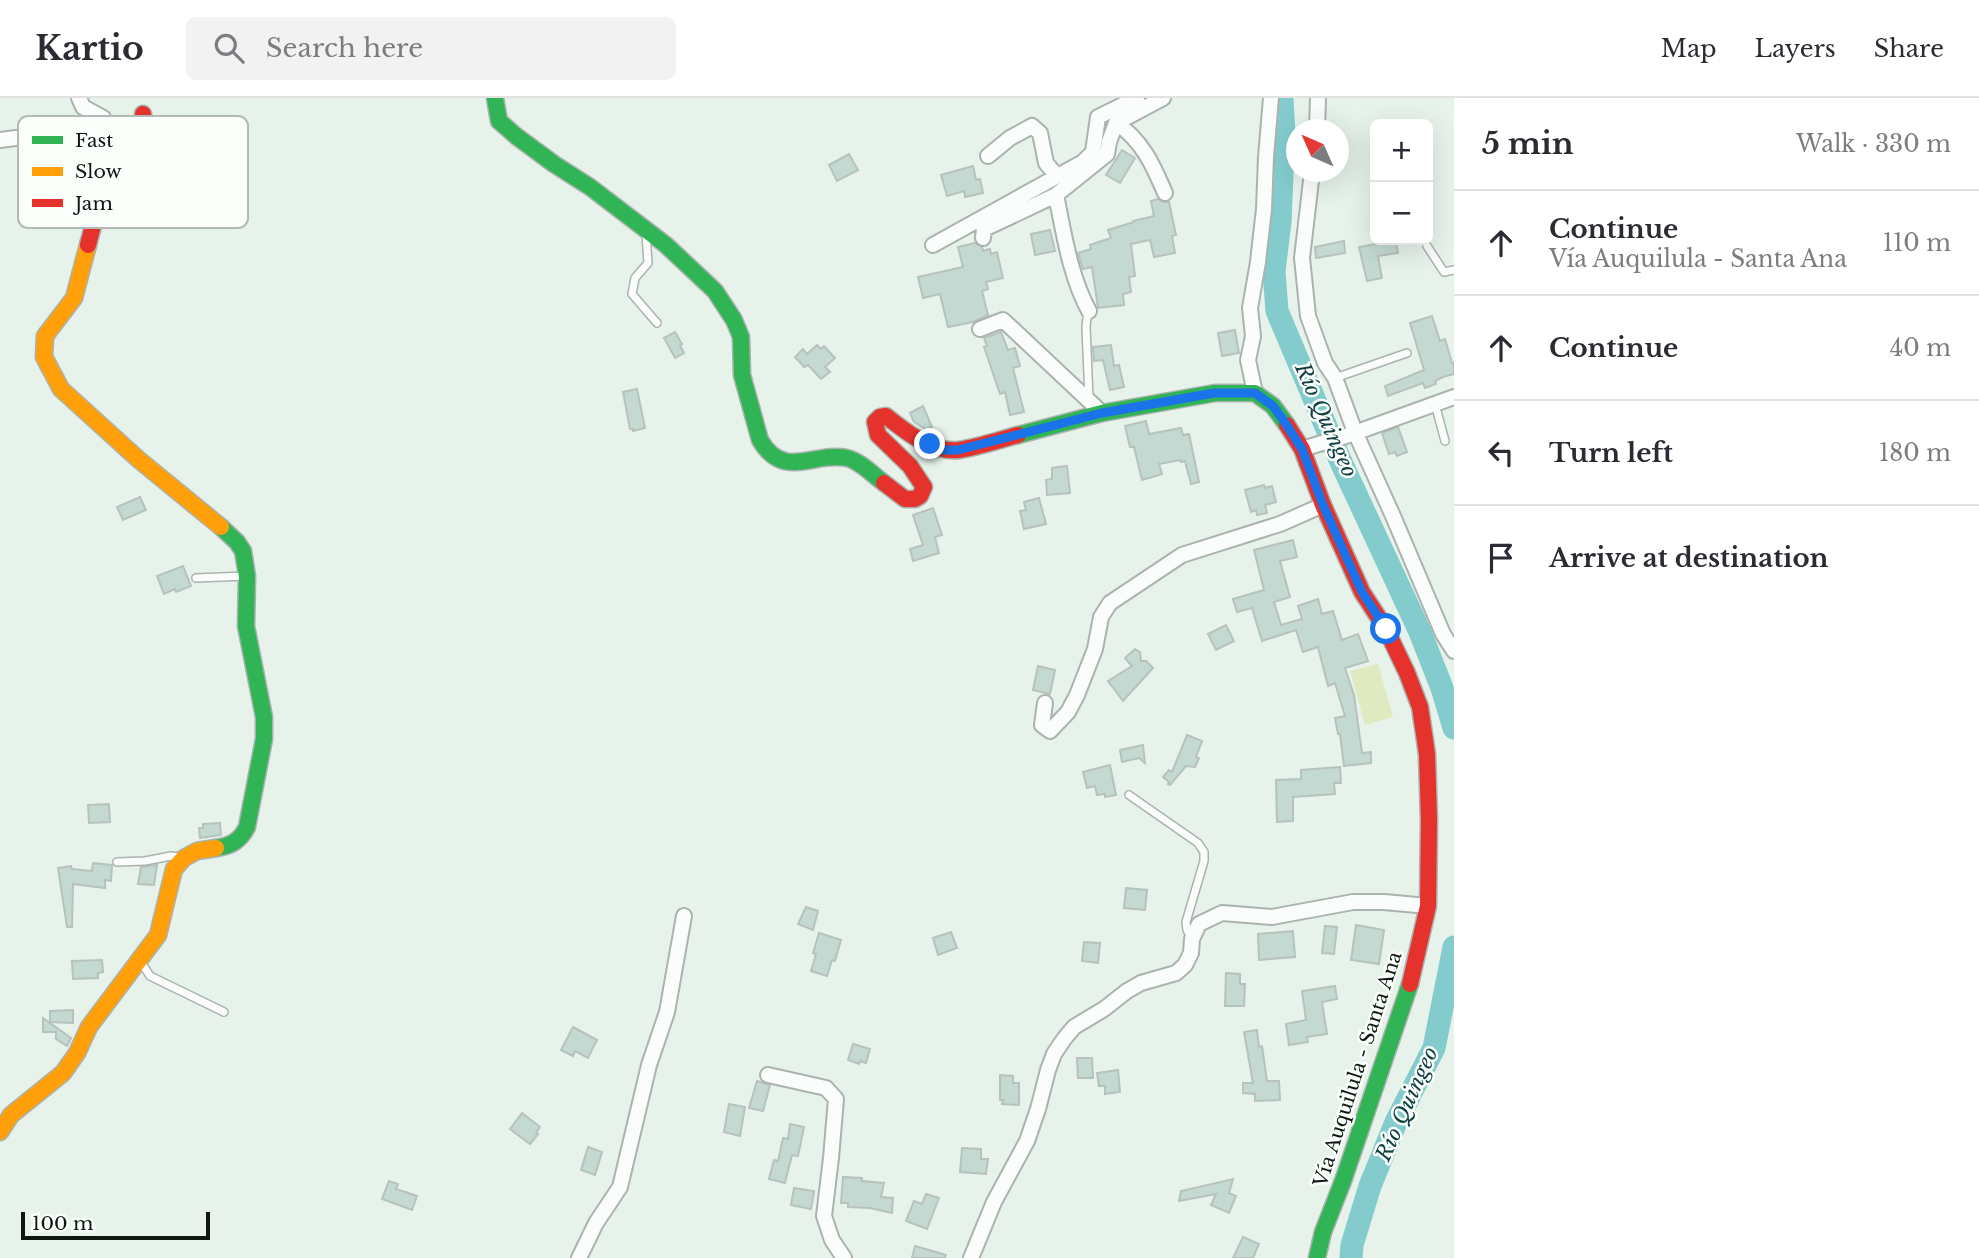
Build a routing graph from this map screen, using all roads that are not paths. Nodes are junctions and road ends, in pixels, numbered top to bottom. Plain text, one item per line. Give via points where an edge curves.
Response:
1 (79, 98) edge
2 (495, 98) edge
3 (1137, 98) edge
4 (1163, 98) edge
5 (1271, 98) edge
6 (1318, 98) edge
7 (99, 116) edge
8 (1317, 119) edge
9 (1116, 123) junction
10 (18, 138) edge
11 (0, 140) edge
12 (988, 156) dead end
13 (1057, 176) junction
14 (1311, 182) edge
15 (1164, 193) dead end
16 (1056, 195) junction
17 (92, 228) edge
18 (646, 229) junction
19 (984, 238) dead end
20 (933, 244) dead end
21 (1427, 246) dead end
22 (1454, 270) edge
23 (1092, 311) joint
24 (657, 323) dead end
25 (980, 329) dead end
26 (1407, 353) dead end
27 (1335, 378) junction
28 (1255, 393) junction
29 (1454, 397) edge
30 (1089, 400) junction
31 (1435, 404) junction
32 (1102, 413) junction
33 (1352, 433) junction
34 (1445, 441) dead end
35 (1308, 447) junction
36 (1323, 505) junction
37 (247, 576) junction
38 (196, 578) dead end
39 (1454, 651) edge
40 (1045, 703) dead end
41 (1129, 794) dead end
42 (184, 858) junction
43 (117, 862) dead end
44 (1428, 905) junction
45 (684, 916) dead end
46 (1192, 939) junction
47 (139, 959) junction
48 (224, 1012) dead end
49 (768, 1075) dead end
50 (0, 1132) edge
51 (579, 1258) edge
52 (844, 1258) edge
53 (971, 1258) edge
54 (1317, 1258) edge

1 - 7 street via 83,107
2 - 18 street via 499,121 516,136
3 - 13 street via 1098,117 1093,152
4 - 9 street
5 - 28 street via 1264,209 1250,308 1253,336 1248,360
6 - 8 street
9 - 15 street via 1142,147
9 - 16 street via 1107,155
10 - 11 street
12 - 13 street via 1032,126 1040,133 1046,163
13 - 20 street
14 - 27 street via 1302,258 1306,300 1325,363
16 - 19 street via 984,229
16 - 23 street via 1080,295
17 - 37 street via 74,298 45,336 44,357 61,389 237,542
18 - 24 lane via 648,263 635,278 632,294
18 - 32 street via 715,291 734,320 741,337 742,375 760,440 783,460 852,458 911,500 923,493 924,487 878,435 875,422 880,417 886,416 911,436 943,450 958,450
21 - 22 lane via 1444,272
23 - 30 lane via 1086,327
25 - 30 street via 1003,320
26 - 27 lane
27 - 33 street
28 - 32 street via 1214,393
28 - 35 street, Vía Auquilula - Santa Ana via 1273,406
29 - 31 street
30 - 32 street
31 - 33 street
31 - 34 lane
33 - 35 street
33 - 39 street
35 - 36 street, Vía Auquilula - Santa Ana
36 - 40 street via 1280,524 1182,555 1110,603 1101,617 1095,649 1077,695 1050,731 1042,725
36 - 44 street, Vía Auquilula - Santa Ana via 1362,592 1398,653 1420,707 1427,754
37 - 38 lane
37 - 42 street via 246,626 264,717 247,827 231,846 197,851
41 - 46 lane via 1204,852 1186,922
42 - 43 lane
42 - 47 street via 170,880 158,935
44 - 46 street via 1353,902 1272,917 1222,913 1199,924
44 - 54 street, Vía Auquilula - Santa Ana via 1411,983
45 - 51 street via 667,1012 649,1065 620,1187
46 - 53 street via 1185,965 1175,973 1140,983 1074,1027 1064,1039 1048,1070 1027,1141
47 - 48 lane via 150,976
47 - 50 street via 89,1027 63,1073 11,1115
49 - 52 street via 826,1088 836,1099 824,1216 831,1240

